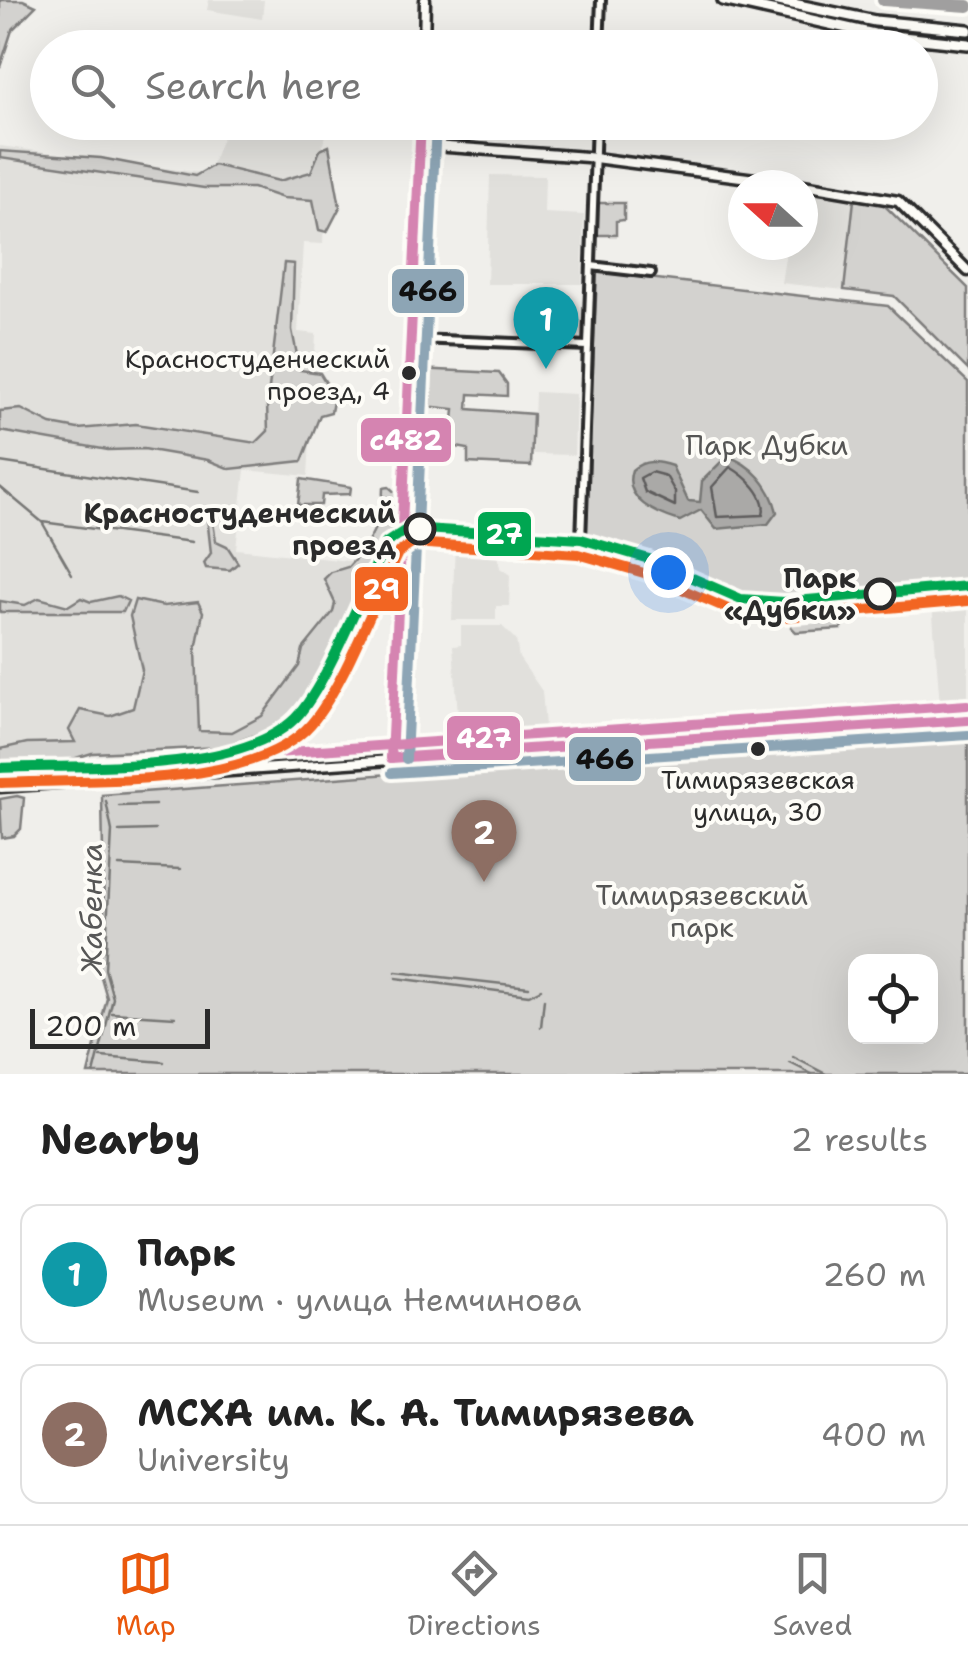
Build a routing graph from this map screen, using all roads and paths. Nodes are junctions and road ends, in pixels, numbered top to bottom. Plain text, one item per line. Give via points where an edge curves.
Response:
1 (425, 0) edge
2 (601, 0) edge
3 (723, 0) edge
4 (774, 0) edge
5 (424, 30) edge
6 (600, 30) edge
7 (856, 30) edge
8 (968, 30) edge
9 (938, 41) edge
10 (968, 44) edge
11 (420, 140) edge
12 (595, 140) edge
13 (420, 145) junction
14 (594, 158) junction
15 (728, 175) edge
16 (818, 188) edge
17 (590, 266) junction
18 (968, 272) edge
19 (651, 273) dead end
20 (417, 339) dead end
21 (588, 346) junction
22 (404, 531) junction
23 (581, 541) junction
24 (968, 588) edge
25 (968, 720) edge
26 (391, 758) junction
27 (0, 787) edge

1 - 5 street
2 - 6 street
3 - 7 main road
4 - 8 main road
9 - 10 main road
11 - 13 street
12 - 14 street
13 - 14 street
13 - 22 street
14 - 15 street
14 - 17 street
16 - 18 street via 898,201
17 - 19 street
17 - 21 street
20 - 21 street
21 - 23 street
22 - 23 street
22 - 26 street
23 - 24 street via 649,560 740,601 784,604
25 - 26 street
26 - 27 street

